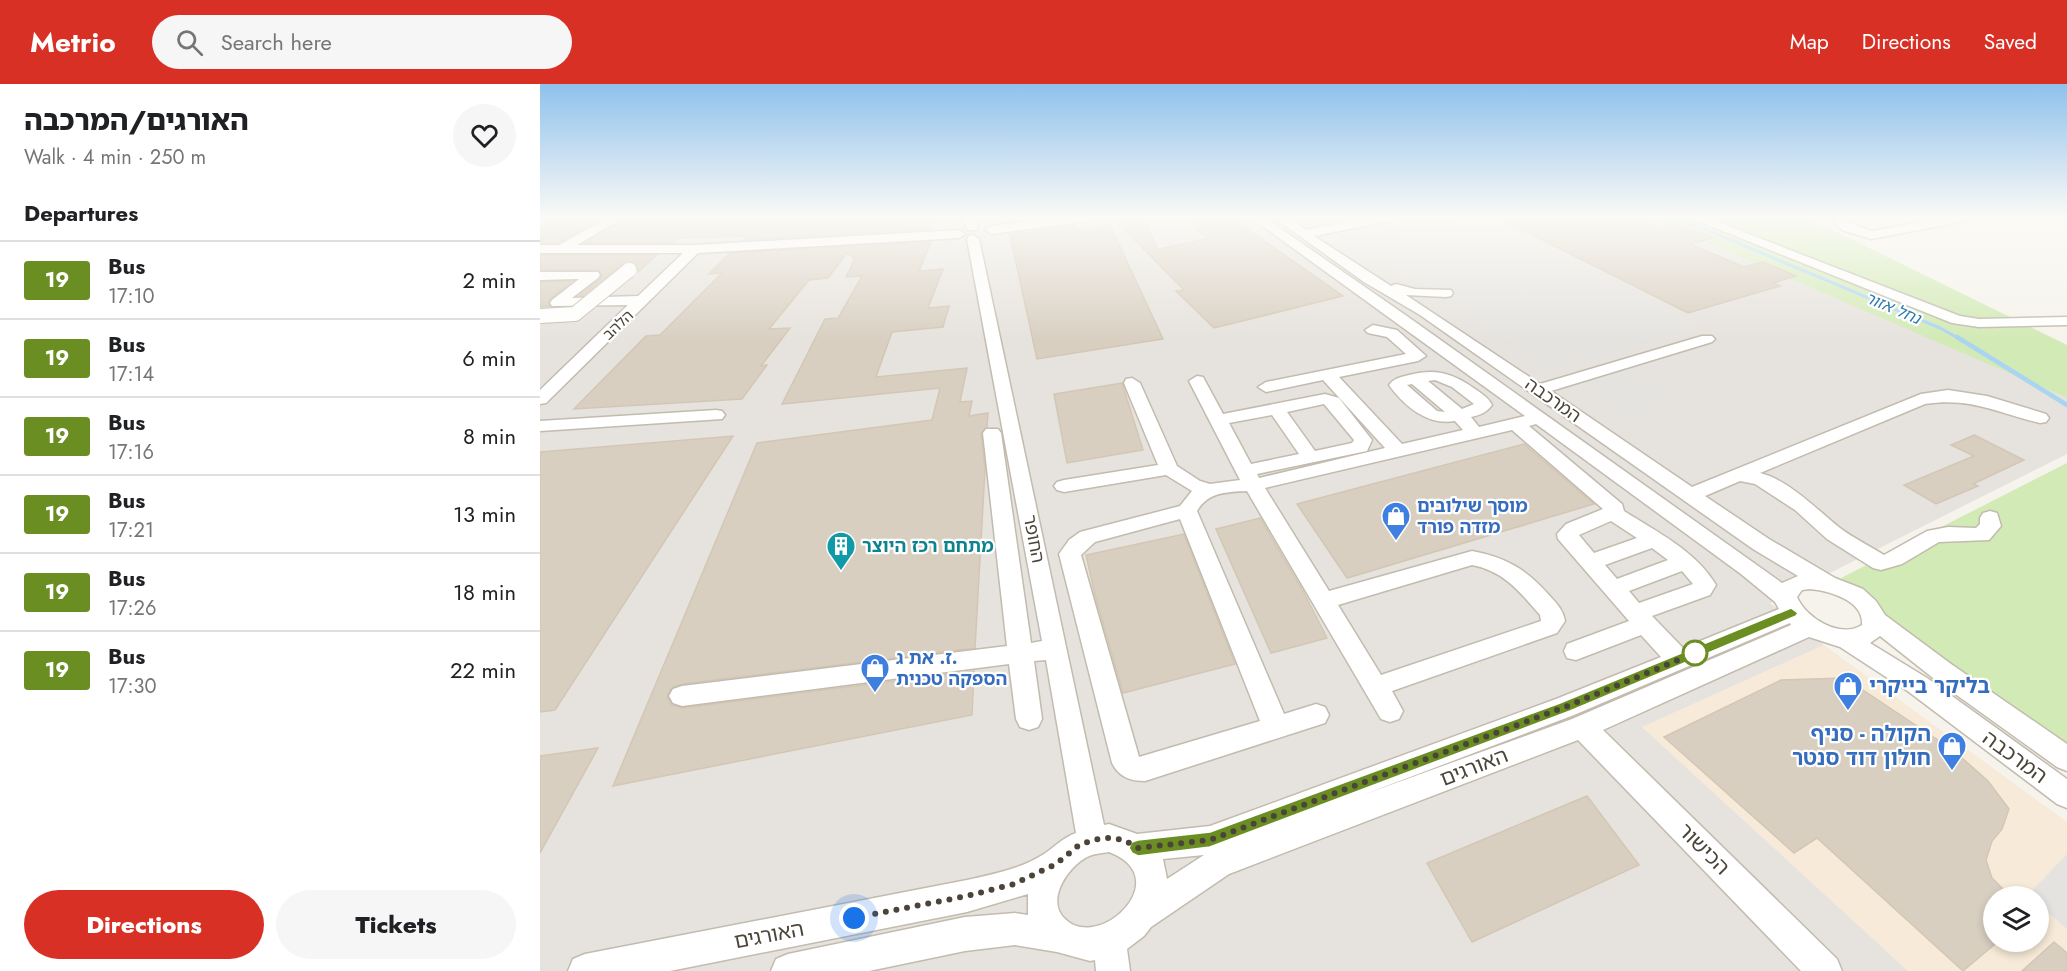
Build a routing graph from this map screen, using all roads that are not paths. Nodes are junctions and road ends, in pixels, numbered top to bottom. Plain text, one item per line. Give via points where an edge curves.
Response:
1 (683, 258) edge
2 (979, 258) edge
3 (1314, 258) edge
4 (1339, 258) edge
5 (1800, 258) edge
6 (629, 270) dead end
7 (1369, 279) junction
8 (542, 283) edge
9 (636, 300) junction
10 (557, 303) junction
11 (540, 304) edge
12 (1425, 312) junction
13 (540, 316) edge
14 (2067, 321) edge
15 (1373, 330) dead end
16 (1707, 339) dead end
17 (1327, 374) junction
18 (1197, 381) dead end
19 (1132, 383) dead end
20 (1266, 387) dead end
21 (1538, 390) junction
22 (540, 399) edge
23 (1276, 408) junction
24 (716, 415) dead end
25 (1459, 415) junction
26 (1539, 418) junction
27 (2040, 418) dead end
28 (1218, 420) junction
29 (1516, 424) junction
30 (540, 426) edge
31 (992, 433) dead end
32 (1476, 433) junction
33 (1398, 451) junction
34 (1310, 457) junction
35 (1169, 469) junction
36 (1738, 475) junction
37 (1249, 478) junction
38 (1064, 486) dead end
39 (1207, 489) junction
40 (1690, 495) junction
41 (1188, 511) junction
42 (1613, 513) junction
43 (1990, 518) dead end
44 (1654, 540) junction
45 (1589, 562) junction
46 (1684, 562) junction
47 (1826, 582) junction
48 (1613, 589) junction
49 (1324, 601) junction
50 (1795, 612) junction
51 (1640, 619) junction
52 (1874, 619) junction
53 (1844, 638) junction
54 (1056, 649) junction
55 (1576, 651) dead end
56 (1022, 653) junction
57 (1679, 660) junction
58 (1375, 687) junction
59 (682, 696) dead end
60 (1390, 711) dead end
61 (1316, 715) dead end
62 (1029, 719) dead end
63 (1582, 727) junction
64 (1276, 728) junction
65 (2067, 759) edge
66 (2067, 795) edge
67 (1092, 840) junction
68 (1138, 848) junction
69 (1056, 864) junction
70 (1143, 914) junction
71 (1059, 936) junction
72 (1111, 956) edge
73 (585, 971) edge
74 (788, 971) edge
75 (1825, 971) edge

1 - 9 street, הלהב
2 - 54 street, החופר
3 - 26 street, המרכבה
4 - 7 street, המרכבה
5 - 14 street via 1957,320
6 - 13 street, bridge via 575,314
7 - 12 street, המרכבה
7 - 12 street via 1414,293 1446,293 1426,301
8 - 10 street via 593,275
9 - 10 street, bridge
9 - 22 street, הלהב
10 - 11 street
12 - 21 street, המרכבה
15 - 17 street via 1392,333 1418,356
16 - 21 street
17 - 20 street
17 - 33 street
18 - 28 street
19 - 35 street
21 - 40 street, המרכבה
23 - 28 street
23 - 34 street
23 - 34 street via 1330,400 1363,440 1360,447
24 - 30 street
25 - 25 street via 1431,416 1397,385 1431,374 1441,375 1483,405
25 - 32 street
26 - 29 street
26 - 50 street, המרכבה via 1749,569
27 - 36 street via 1958,396 1921,399
28 - 37 street
29 - 32 street
29 - 42 street via 1611,504
31 - 56 street
32 - 33 street
33 - 37 street
34 - 37 street
35 - 38 street
35 - 39 street
36 - 40 street
36 - 43 street via 1761,479 1802,506 1834,534 1881,563 1927,538 1948,533 1981,535 1991,526
37 - 39 street
37 - 49 street
39 - 41 street via 1192,500
40 - 47 street, המרכבה via 1761,544
41 - 64 street
41 - 64 street via 1088,537 1070,554 1126,763 1144,770
42 - 44 street
42 - 45 street via 1568,534
44 - 45 street
44 - 46 street
45 - 48 street
46 - 48 street
46 - 51 street via 1702,578 1702,589
47 - 50 street via 1810,580 1788,588
47 - 52 street, המרכבה via 1858,597
48 - 51 street
49 - 58 street
49 - 58 street via 1472,558 1490,560 1510,569 1552,613 1549,627
50 - 53 street, המרכבה via 1826,635
50 - 57 street, האורגים
50 - 63 street, האורגים
51 - 55 street
51 - 57 street
52 - 53 street via 1868,634
52 - 65 street, המרכבה
53 - 66 street, המרכבה via 1918,685
54 - 56 street
54 - 67 street, החופר
56 - 59 street
56 - 62 street
57 - 68 street, האורגים via 1565,707 1210,840
58 - 60 street
61 - 64 street
63 - 70 street, האורגים via 1218,863
63 - 75 street, הכישור
67 - 68 street via 1124,840
67 - 69 street
68 - 70 street via 1151,866 1153,890
69 - 71 street via 1045,883 1041,903 1046,922
69 - 73 street, האורגים via 1014,884 967,896
70 - 72 street
71 - 72 street via 1091,945
71 - 74 street, האורגים via 1015,929 965,934

